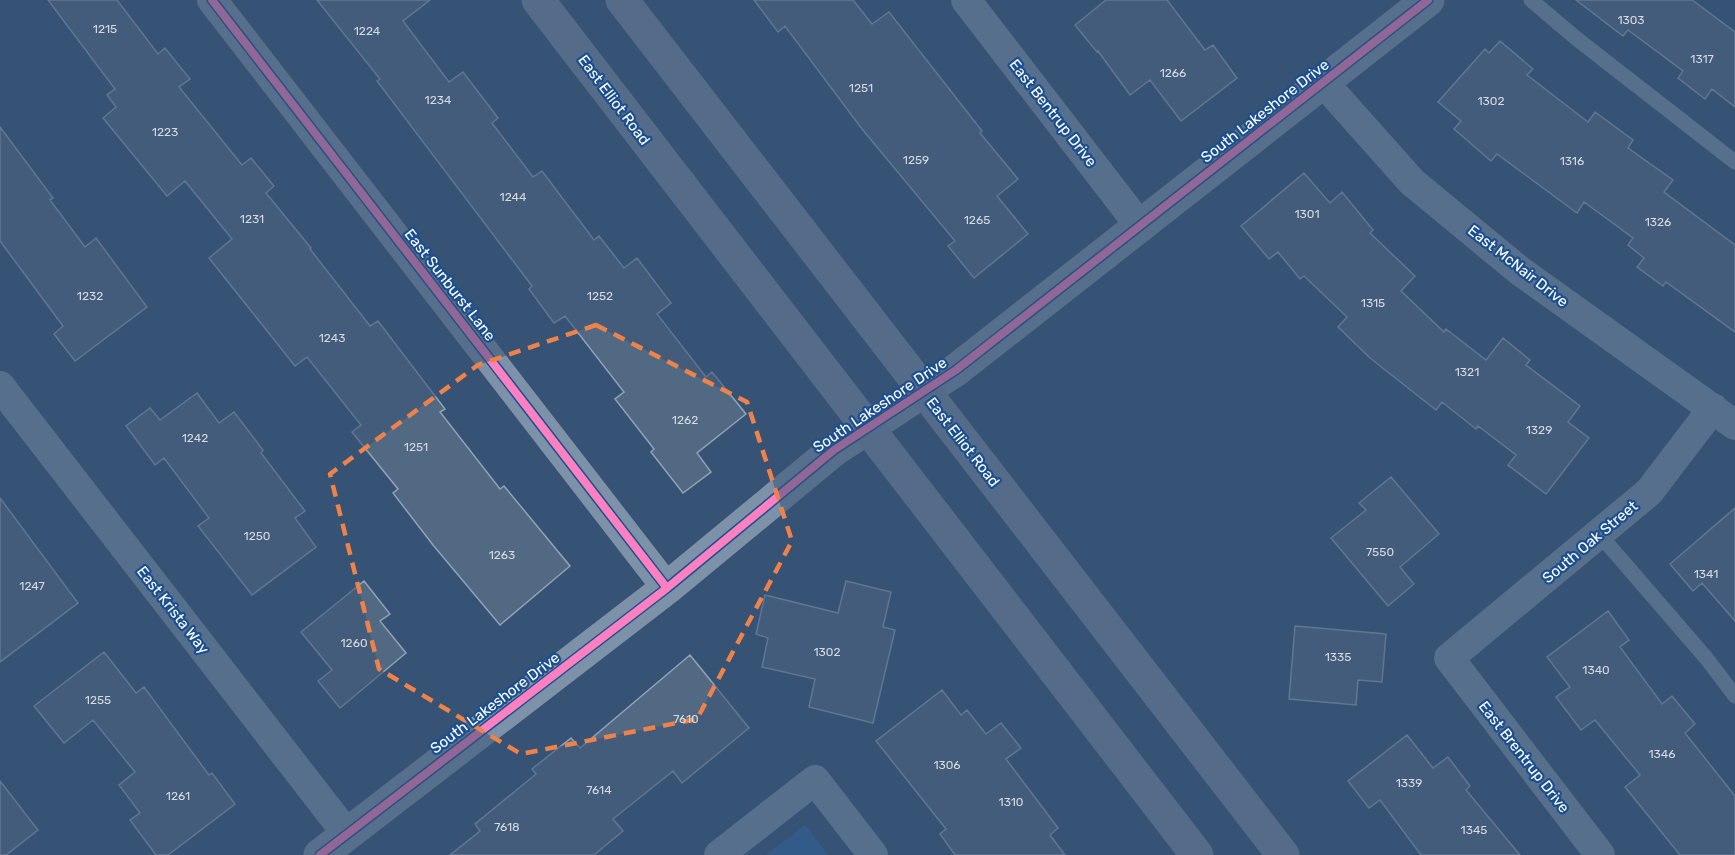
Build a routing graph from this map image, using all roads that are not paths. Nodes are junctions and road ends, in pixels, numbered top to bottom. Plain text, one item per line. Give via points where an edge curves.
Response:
1 (212, 0) edge
2 (538, 0) edge
3 (622, 0) edge
4 (966, 0) edge
5 (1428, 0) edge
6 (1531, 0) edge
7 (1323, 82) junction
8 (1735, 162) edge
9 (1140, 226) junction
10 (0, 386) edge
11 (924, 391) junction
12 (1724, 417) edge
13 (867, 429) junction
14 (1599, 534) junction
15 (667, 588) junction
16 (1449, 658) joint
17 (1735, 696) edge
18 (347, 834) junction
19 (320, 855) edge
20 (719, 855) edge
21 (873, 855) edge
22 (1197, 855) edge
23 (1282, 855) edge
24 (1600, 855) edge

1 - 15 street, East Sunburst Lane
2 - 13 main road, East Elliot Road
3 - 11 main road, East Elliot Road
4 - 9 street, East Bentrup Drive
5 - 7 street, South Lakeshore Drive
6 - 8 lane
7 - 9 street, South Lakeshore Drive
7 - 12 street, East McNair Drive via 1412,182 1520,271
9 - 11 street, South Lakeshore Drive
10 - 18 street, East Krista Way
11 - 13 street, South Lakeshore Drive
11 - 23 main road, East Elliot Road
12 - 14 street, South Oak Street via 1650,492
13 - 15 street, South Lakeshore Drive via 834,450
13 - 22 main road, East Elliot Road
14 - 16 street, South Oak Street
14 - 17 lane
15 - 18 street, South Lakeshore Drive
16 - 24 street, East Brentrup Drive
18 - 19 street, South Lakeshore Drive
20 - 21 street via 815,780

